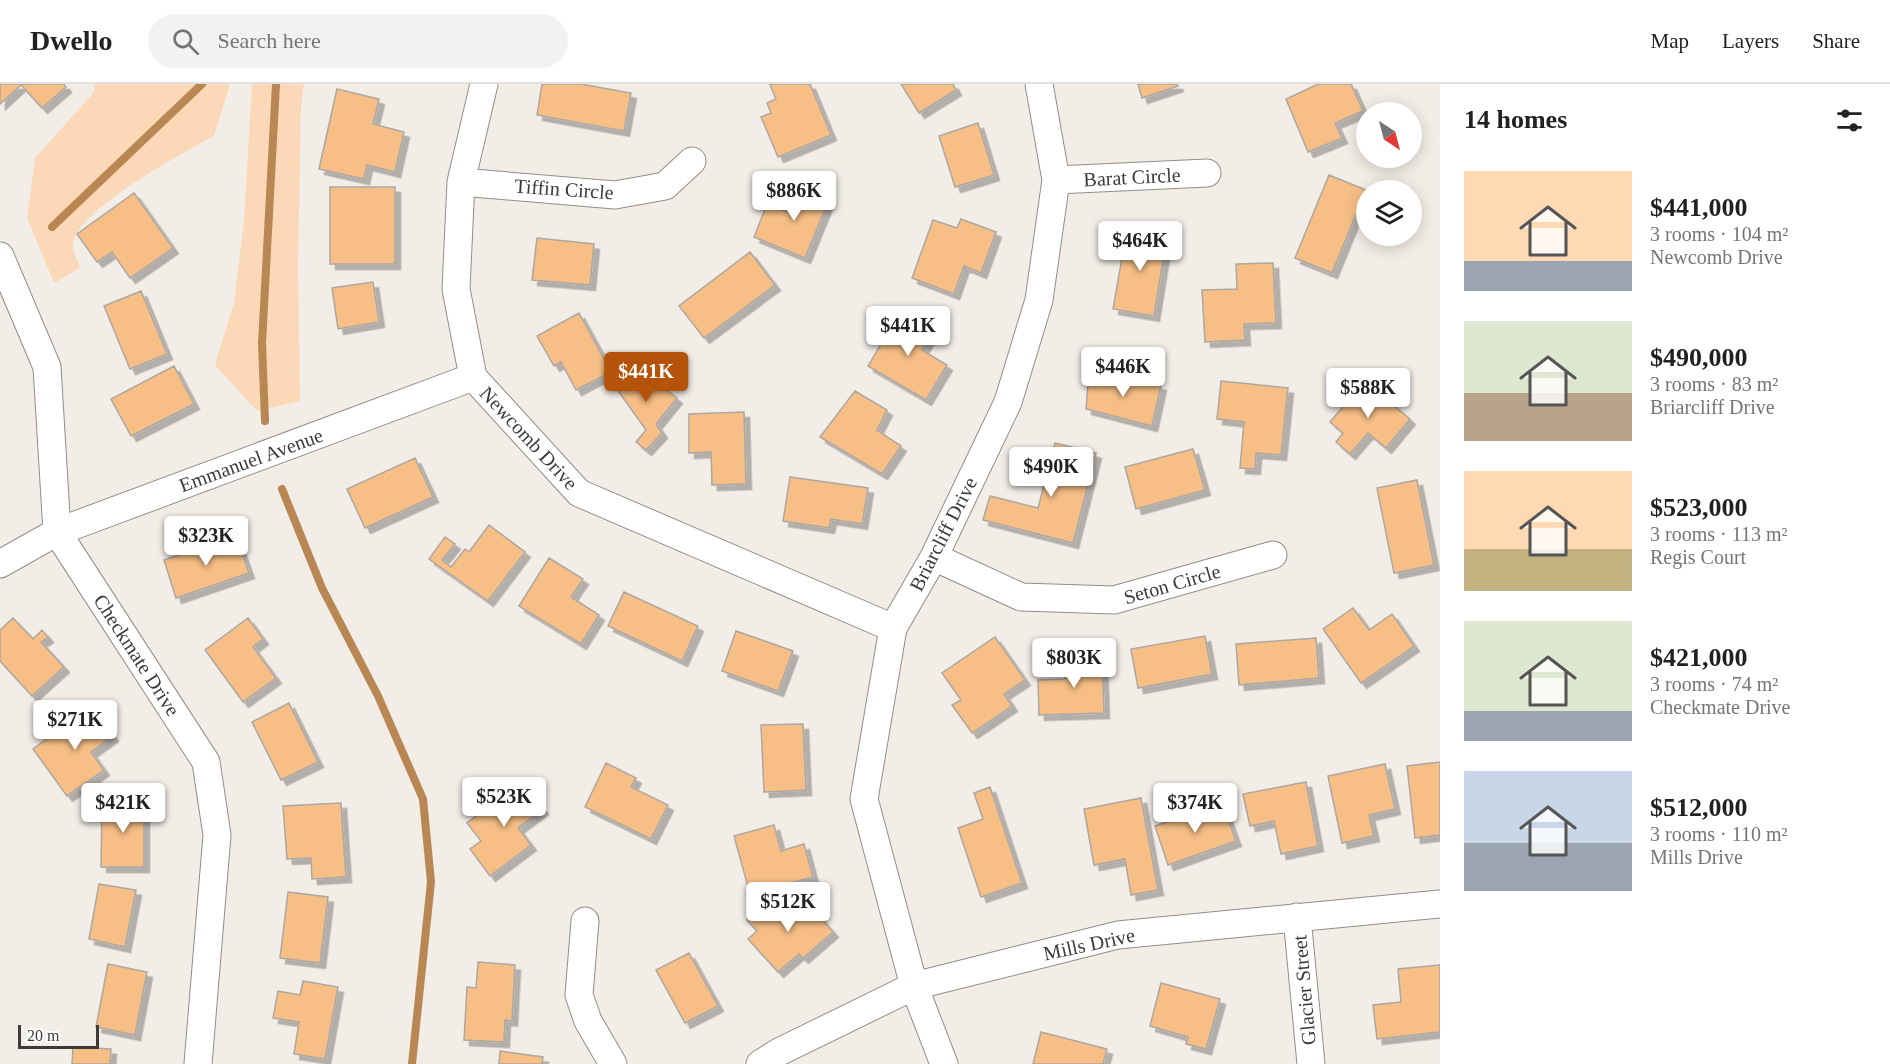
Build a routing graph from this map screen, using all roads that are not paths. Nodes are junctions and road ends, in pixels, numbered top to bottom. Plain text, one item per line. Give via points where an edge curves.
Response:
1 (484, 84) edge
2 (1039, 84) edge
3 (692, 161) dead end
4 (1207, 173) dead end
5 (1056, 180) junction
6 (461, 182) junction
7 (0, 256) edge
8 (473, 377) junction
9 (57, 531) junction
10 (1273, 555) dead end
11 (934, 557) junction
12 (0, 564) edge
13 (893, 628) junction
14 (1440, 904) edge
15 (1297, 917) junction
16 (585, 921) dead end
17 (914, 986) junction
18 (198, 1064) edge
19 (612, 1064) edge
20 (760, 1064) edge
21 (944, 1064) edge
22 (1311, 1064) edge

1 - 6 street, Newcomb Drive
2 - 5 street, Briarcliff Drive
3 - 6 street, Tiffin Circle via 665,186 615,195
4 - 5 street, Barat Circle
5 - 11 street, Briarcliff Drive via 1039,300 1008,402
6 - 8 street, Newcomb Drive via 456,289
7 - 9 street, Checkmate Drive via 47,367
8 - 9 street, Emmanuel Avenue
8 - 13 street, Newcomb Drive via 579,493
9 - 12 street, Emmanuel Avenue
9 - 18 street, Checkmate Drive via 206,762 217,835
10 - 11 street, Seton Circle via 1114,600 1021,597
11 - 13 street, Briarcliff Drive
13 - 17 street, Briarcliff Drive via 864,799
14 - 15 street, Mills Drive
15 - 17 street, Mills Drive via 1118,935
15 - 22 street, Glacier Street
16 - 19 street via 579,995 588,1021
17 - 20 street, Mills Drive
17 - 21 street, Briarcliff Drive

